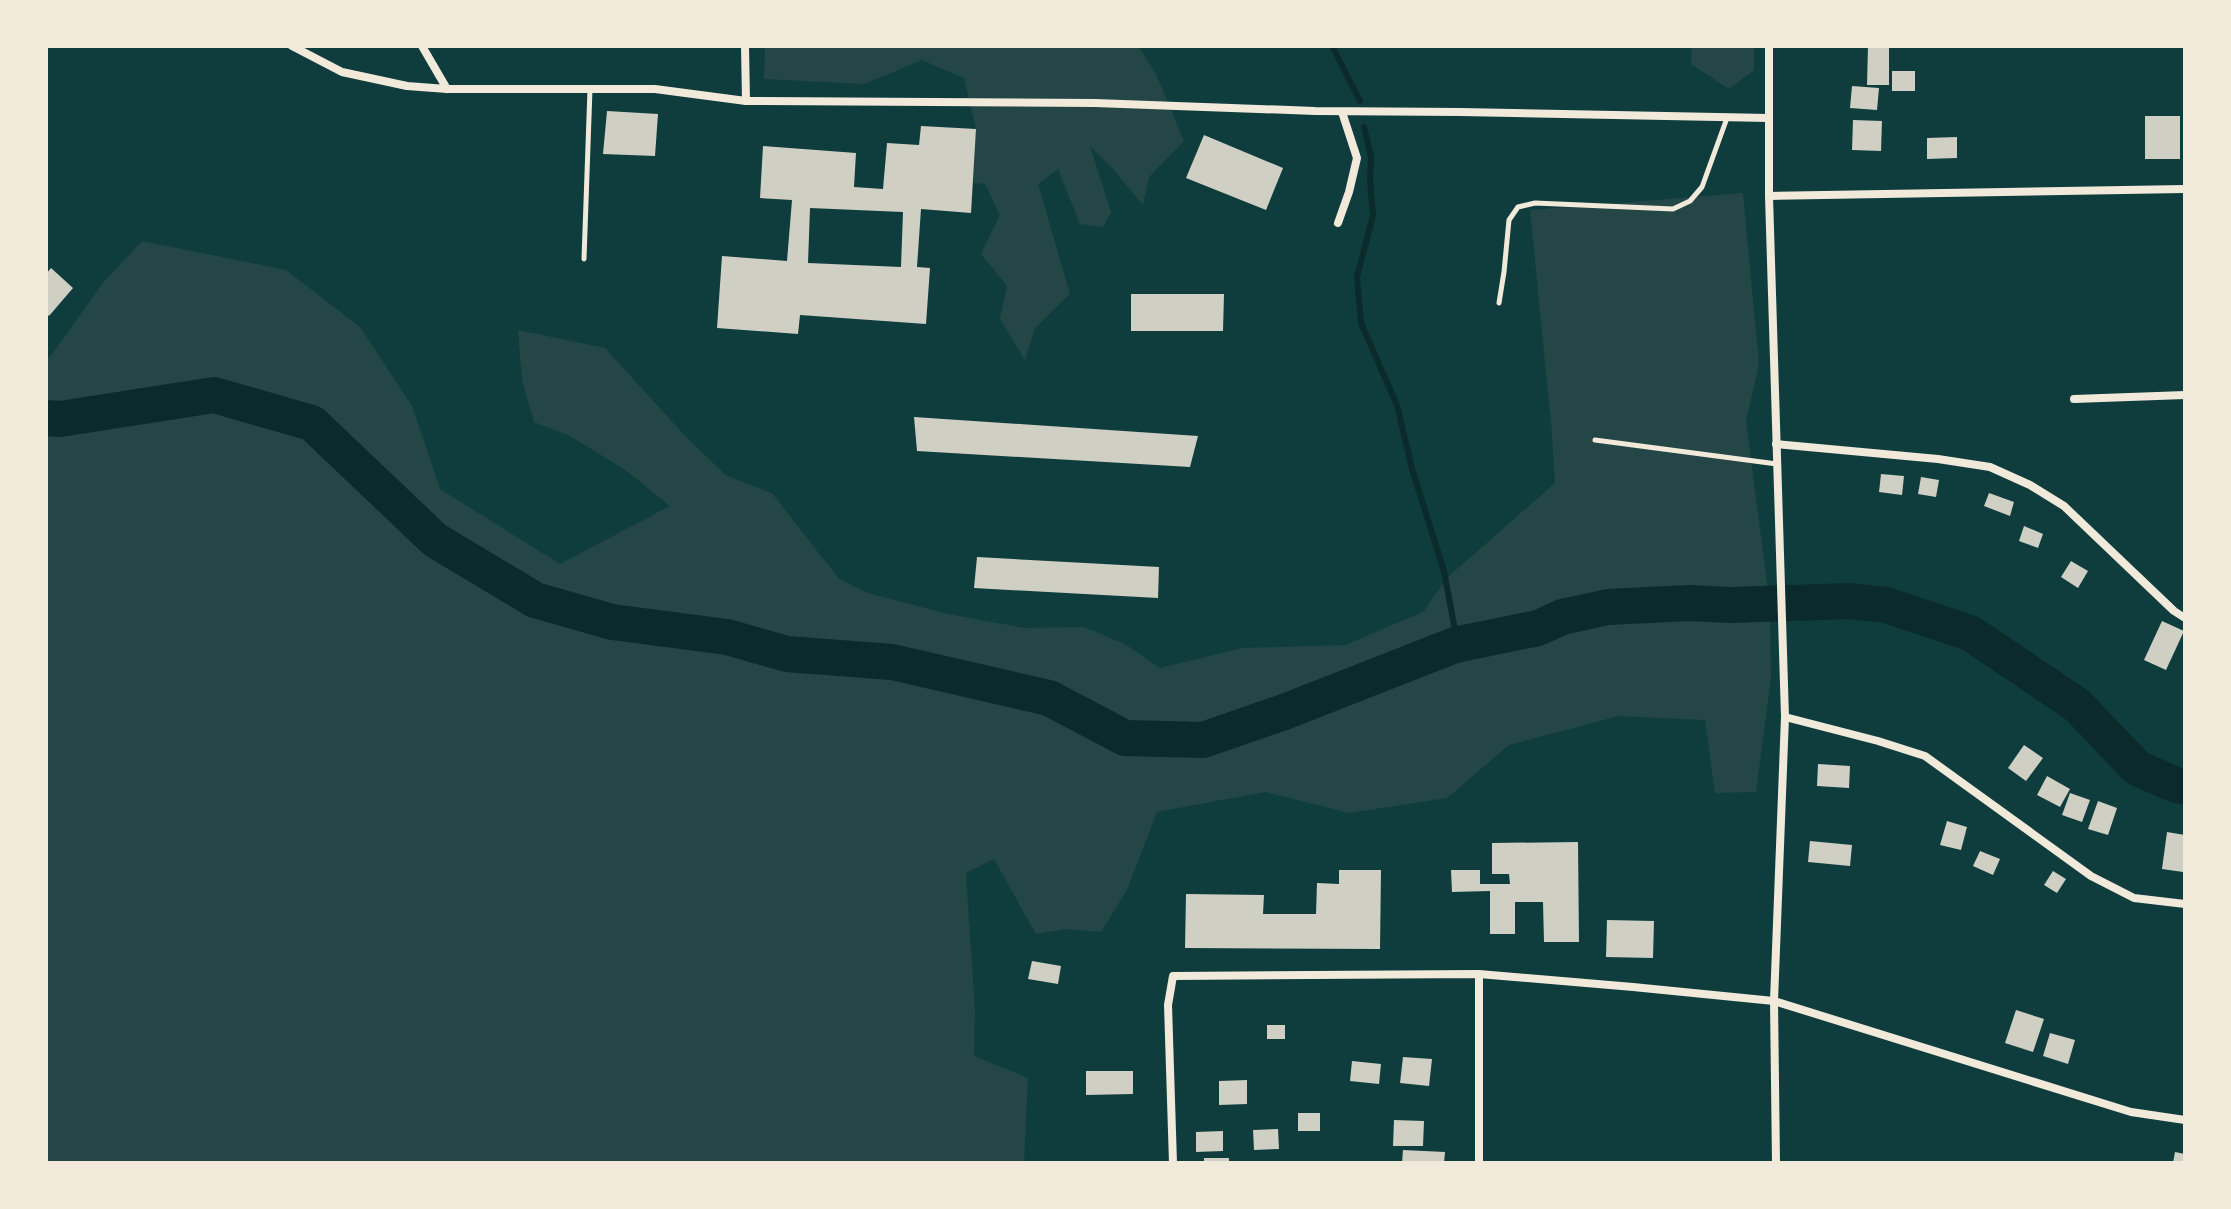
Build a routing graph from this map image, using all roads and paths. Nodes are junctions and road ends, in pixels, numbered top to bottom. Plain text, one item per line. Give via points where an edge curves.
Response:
1 (292, 46) edge
2 (422, 46) edge
3 (745, 46) edge
4 (1769, 46) edge
5 (590, 88) junction
6 (447, 89) junction
7 (746, 101) junction
8 (1342, 112) junction
9 (1728, 117) junction
10 (1769, 118) junction
11 (2185, 189) edge
12 (1769, 196) junction
13 (1338, 223) dead end
14 (584, 259) dead end
15 (1499, 303) dead end
16 (2185, 395) edge
17 (2074, 399) dead end
18 (1595, 440) dead end
19 (1776, 444) junction
20 (1777, 464) junction
21 (2185, 618) edge
22 (1785, 717) junction
23 (2185, 904) edge
24 (1479, 974) junction
25 (1774, 1001) junction
26 (2185, 1120) edge
27 (1173, 1163) edge
28 (1479, 1163) edge
29 (1776, 1163) edge

1 - 6 street via 342,72
2 - 6 street
3 - 7 street
4 - 10 street
5 - 6 street
5 - 7 street via 655,89
5 - 14 lane
7 - 8 street via 1095,103
8 - 9 street
8 - 13 street via 1357,158
9 - 10 street
9 - 15 lane via 1702,187 1673,209 1535,203 1518,207 1509,220
10 - 12 street
11 - 12 street
12 - 19 street
16 - 17 street
18 - 20 lane
19 - 20 street
19 - 21 street via 1990,467 2064,506
20 - 22 street
22 - 23 street via 1925,756 2091,876 2134,898
22 - 25 street
24 - 25 street
24 - 27 street via 1173,976 1168,1005
24 - 28 street
25 - 26 street via 2131,1112
25 - 29 street

